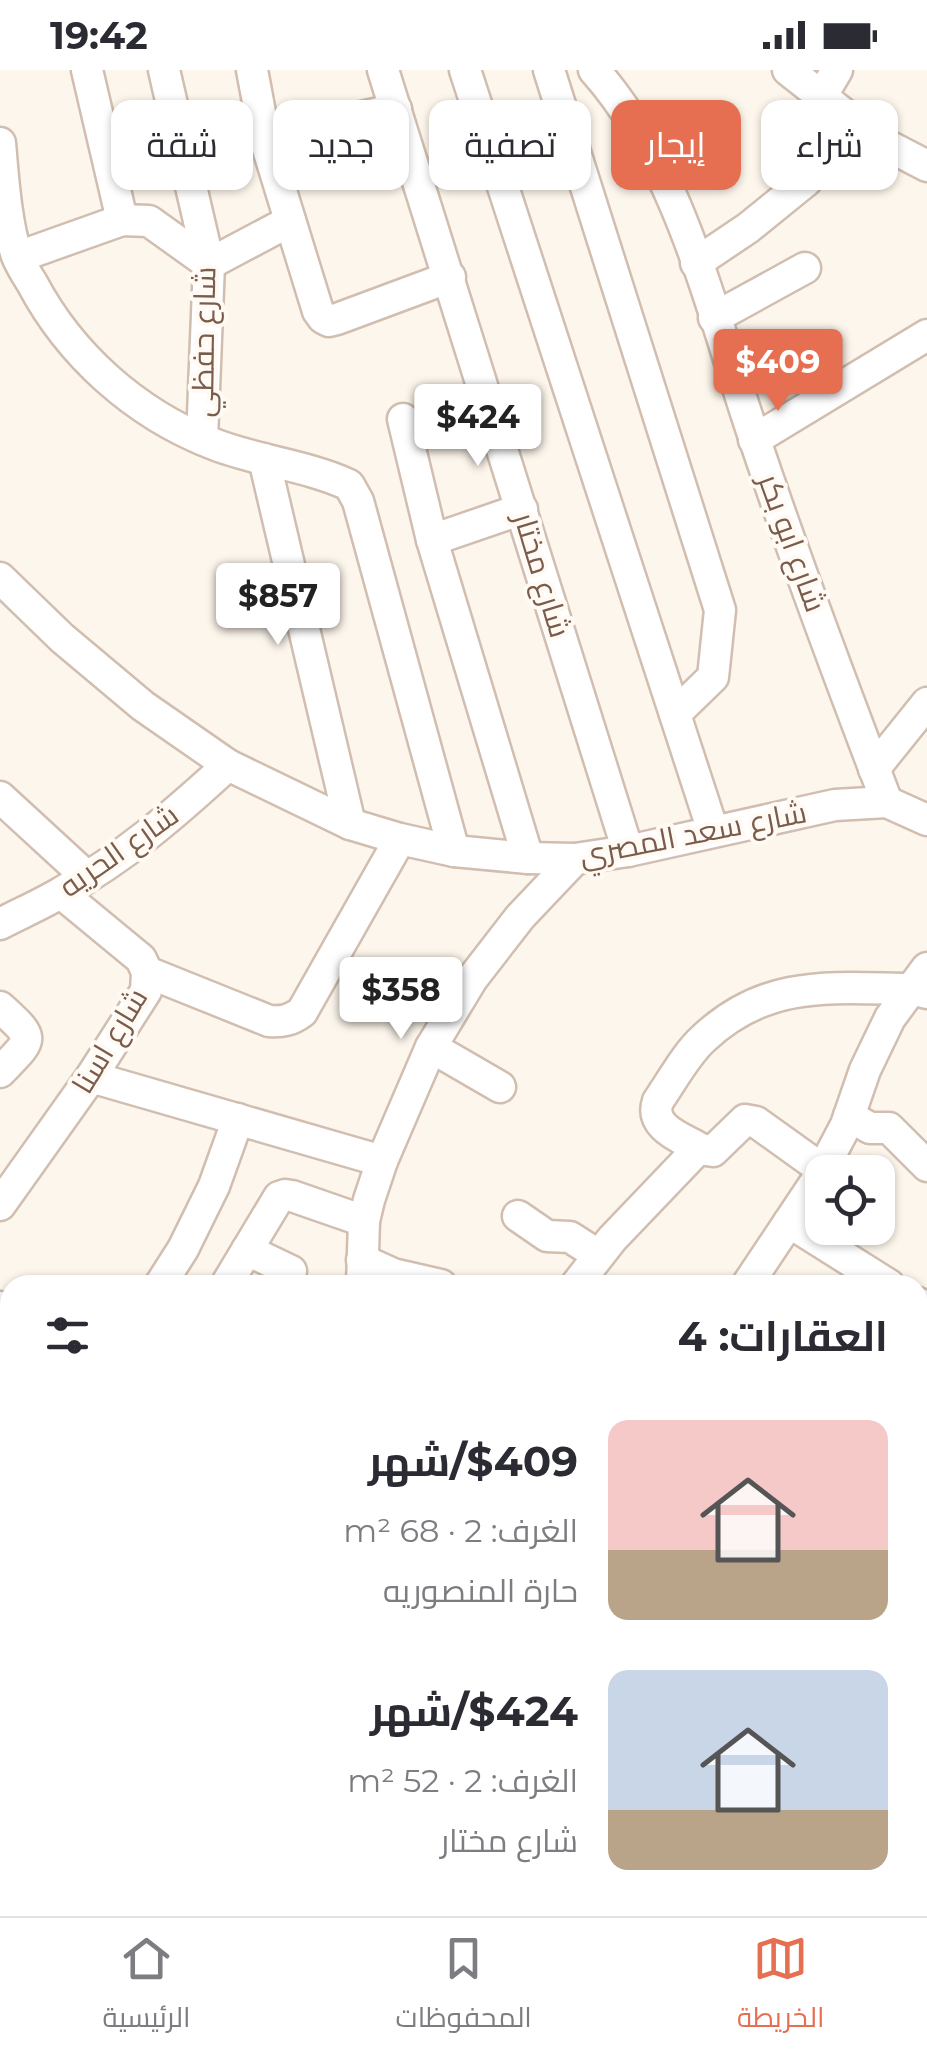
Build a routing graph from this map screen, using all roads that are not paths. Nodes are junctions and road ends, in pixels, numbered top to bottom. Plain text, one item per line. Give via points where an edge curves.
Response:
1 (87, 70) edge
2 (164, 70) edge
3 (252, 70) edge
4 (384, 70) edge
5 (465, 70) edge
6 (549, 70) edge
7 (594, 70) edge
8 (788, 70) edge
9 (837, 70) edge
10 (821, 97) junction
11 (393, 100) edge
12 (825, 100) edge
13 (273, 136) edge
14 (264, 138) junction
15 (0, 143) edge
16 (409, 150) edge
17 (898, 151) edge
18 (927, 166) edge
19 (795, 190) edge
20 (122, 220) junction
21 (290, 222) junction
22 (6, 228) edge
23 (18, 257) junction
24 (696, 262) junction
25 (209, 264) junction
26 (805, 268) dead end
27 (450, 278) junction
28 (714, 318) junction
29 (921, 345) edge
30 (403, 419) dead end
31 (202, 439) junction
32 (754, 440) junction
33 (264, 459) junction
34 (522, 509) junction
35 (432, 540) junction
36 (0, 578) edge
37 (927, 704) edge
38 (675, 714) junction
39 (228, 765) junction
40 (874, 769) junction
41 (0, 797) edge
42 (887, 802) junction
43 (927, 820) edge
44 (350, 824) junction
45 (713, 831) junction
46 (400, 839) junction
47 (454, 851) junction
48 (628, 852) junction
49 (528, 858) junction
50 (575, 860) junction
51 (74, 885) junction
52 (0, 924) edge
53 (147, 972) junction
54 (922, 983) edge
55 (0, 1007) edge
56 (432, 1047) junction
57 (0, 1072) edge
58 (90, 1077) junction
59 (500, 1088) dead end
60 (849, 1116) junction
61 (238, 1119) junction
62 (699, 1148) junction
63 (830, 1155) edge
64 (805, 1158) edge
65 (382, 1161) junction
66 (927, 1166) edge
67 (805, 1198) edge
68 (0, 1206) edge
69 (518, 1216) dead end
70 (364, 1221) junction
71 (789, 1222) junction
72 (247, 1250) junction
73 (598, 1254) junction
74 (291, 1271) dead end
75 (362, 1272) edge
76 (166, 1275) edge
77 (232, 1275) edge
78 (398, 1275) edge
79 (583, 1275) edge
80 (754, 1275) edge
81 (874, 1275) edge

1 - 20 street
2 - 25 street, شارع حفظي
3 - 14 street
4 - 11 street, شارع مختار
5 - 38 street
6 - 38 street via 720,610 713,676
7 - 24 street, شارع ابو بكر via 640,132
8 - 10 street
9 - 10 street
10 - 12 street
13 - 14 street
14 - 21 street
15 - 22 street
16 - 27 street, شارع مختار
17 - 18 street
19 - 24 street
20 - 23 street
20 - 25 street via 149,221
21 - 25 street
21 - 27 street via 318,312 329,321
22 - 23 street
23 - 31 street via 77,350 117,388
24 - 28 street, شارع ابو بكر
25 - 31 street, شارع حفظي
26 - 28 street
27 - 34 street, شارع مختار
28 - 32 street, شارع ابو بكر
29 - 32 street
30 - 35 street
31 - 33 street
32 - 40 street, شارع ابو بكر
33 - 44 street
33 - 47 street via 350,485 358,501
34 - 35 street
34 - 48 street, شارع مختار
35 - 49 street
36 - 39 street, شارع سعد المصري via 143,706
37 - 40 street
38 - 45 street
39 - 44 street, شارع سعد المصري
39 - 51 street, شارع الحريه via 149,834
40 - 42 street, شارع ابو بكر
41 - 51 street, شارع اسنا
42 - 43 street, شارع سعد المصري
42 - 45 street, شارع سعد المصري via 835,805
44 - 46 street, شارع سعد المصري
45 - 48 street, شارع سعد المصري
46 - 47 street, شارع سعد المصري
46 - 53 street via 292,1019 269,1020
47 - 49 street, شارع سعد المصري
48 - 50 street, شارع سعد المصري
49 - 50 street, شارع سعد المصري
50 - 56 street via 520,916
51 - 52 street, شارع الحريه
51 - 53 street, شارع اسنا
53 - 58 street, شارع اسنا via 146,991
54 - 60 street via 883,1030
54 - 62 street via 798,990 730,1017 701,1040 655,1109 660,1125
55 - 57 street via 26,1036
56 - 59 street
56 - 65 street
58 - 61 street
58 - 68 street, شارع اسنا
60 - 63 street
60 - 66 street via 870,1128 889,1128
61 - 65 street
61 - 76 street via 214,1186
62 - 64 street via 713,1150 751,1120
62 - 73 street
65 - 70 street
67 - 71 street
69 - 73 street via 548,1236 570,1237
70 - 72 street via 286,1195
70 - 75 street
71 - 80 street
71 - 81 street
72 - 74 street
72 - 77 street
73 - 79 street
75 - 78 street

